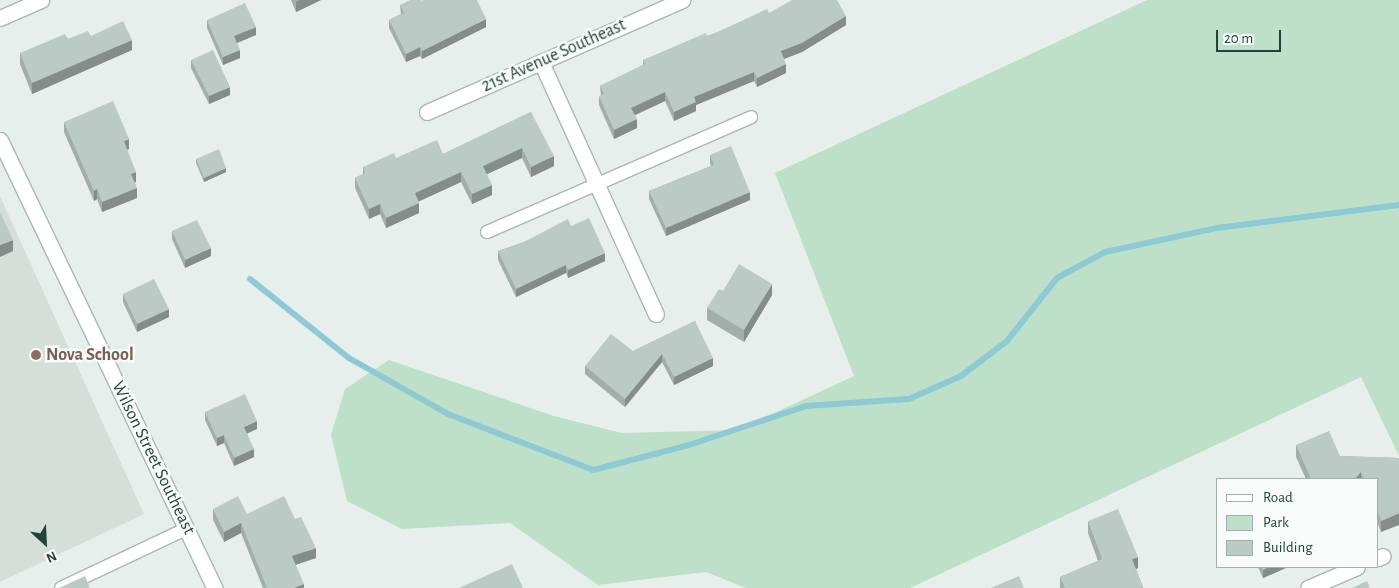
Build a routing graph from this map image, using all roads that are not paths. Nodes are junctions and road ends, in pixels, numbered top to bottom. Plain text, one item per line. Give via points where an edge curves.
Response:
1 (41, 0) edge
2 (682, 0) edge
3 (0, 18) edge
4 (541, 62) junction
5 (427, 112) dead end
6 (751, 117) dead end
7 (0, 140) edge
8 (596, 183) junction
9 (487, 232) dead end
10 (656, 314) dead end
11 (186, 529) junction
12 (1355, 568) edge
13 (61, 588) edge
14 (215, 588) edge
15 (1308, 588) edge

1 - 3 street
2 - 4 street, 21st Avenue Southeast
4 - 5 street, 21st Avenue Southeast
4 - 8 street
6 - 8 lane
7 - 11 street, Wilson Street Southeast
8 - 9 lane
8 - 10 street
11 - 13 lane
11 - 14 street, Wilson Street Southeast
12 - 15 street

